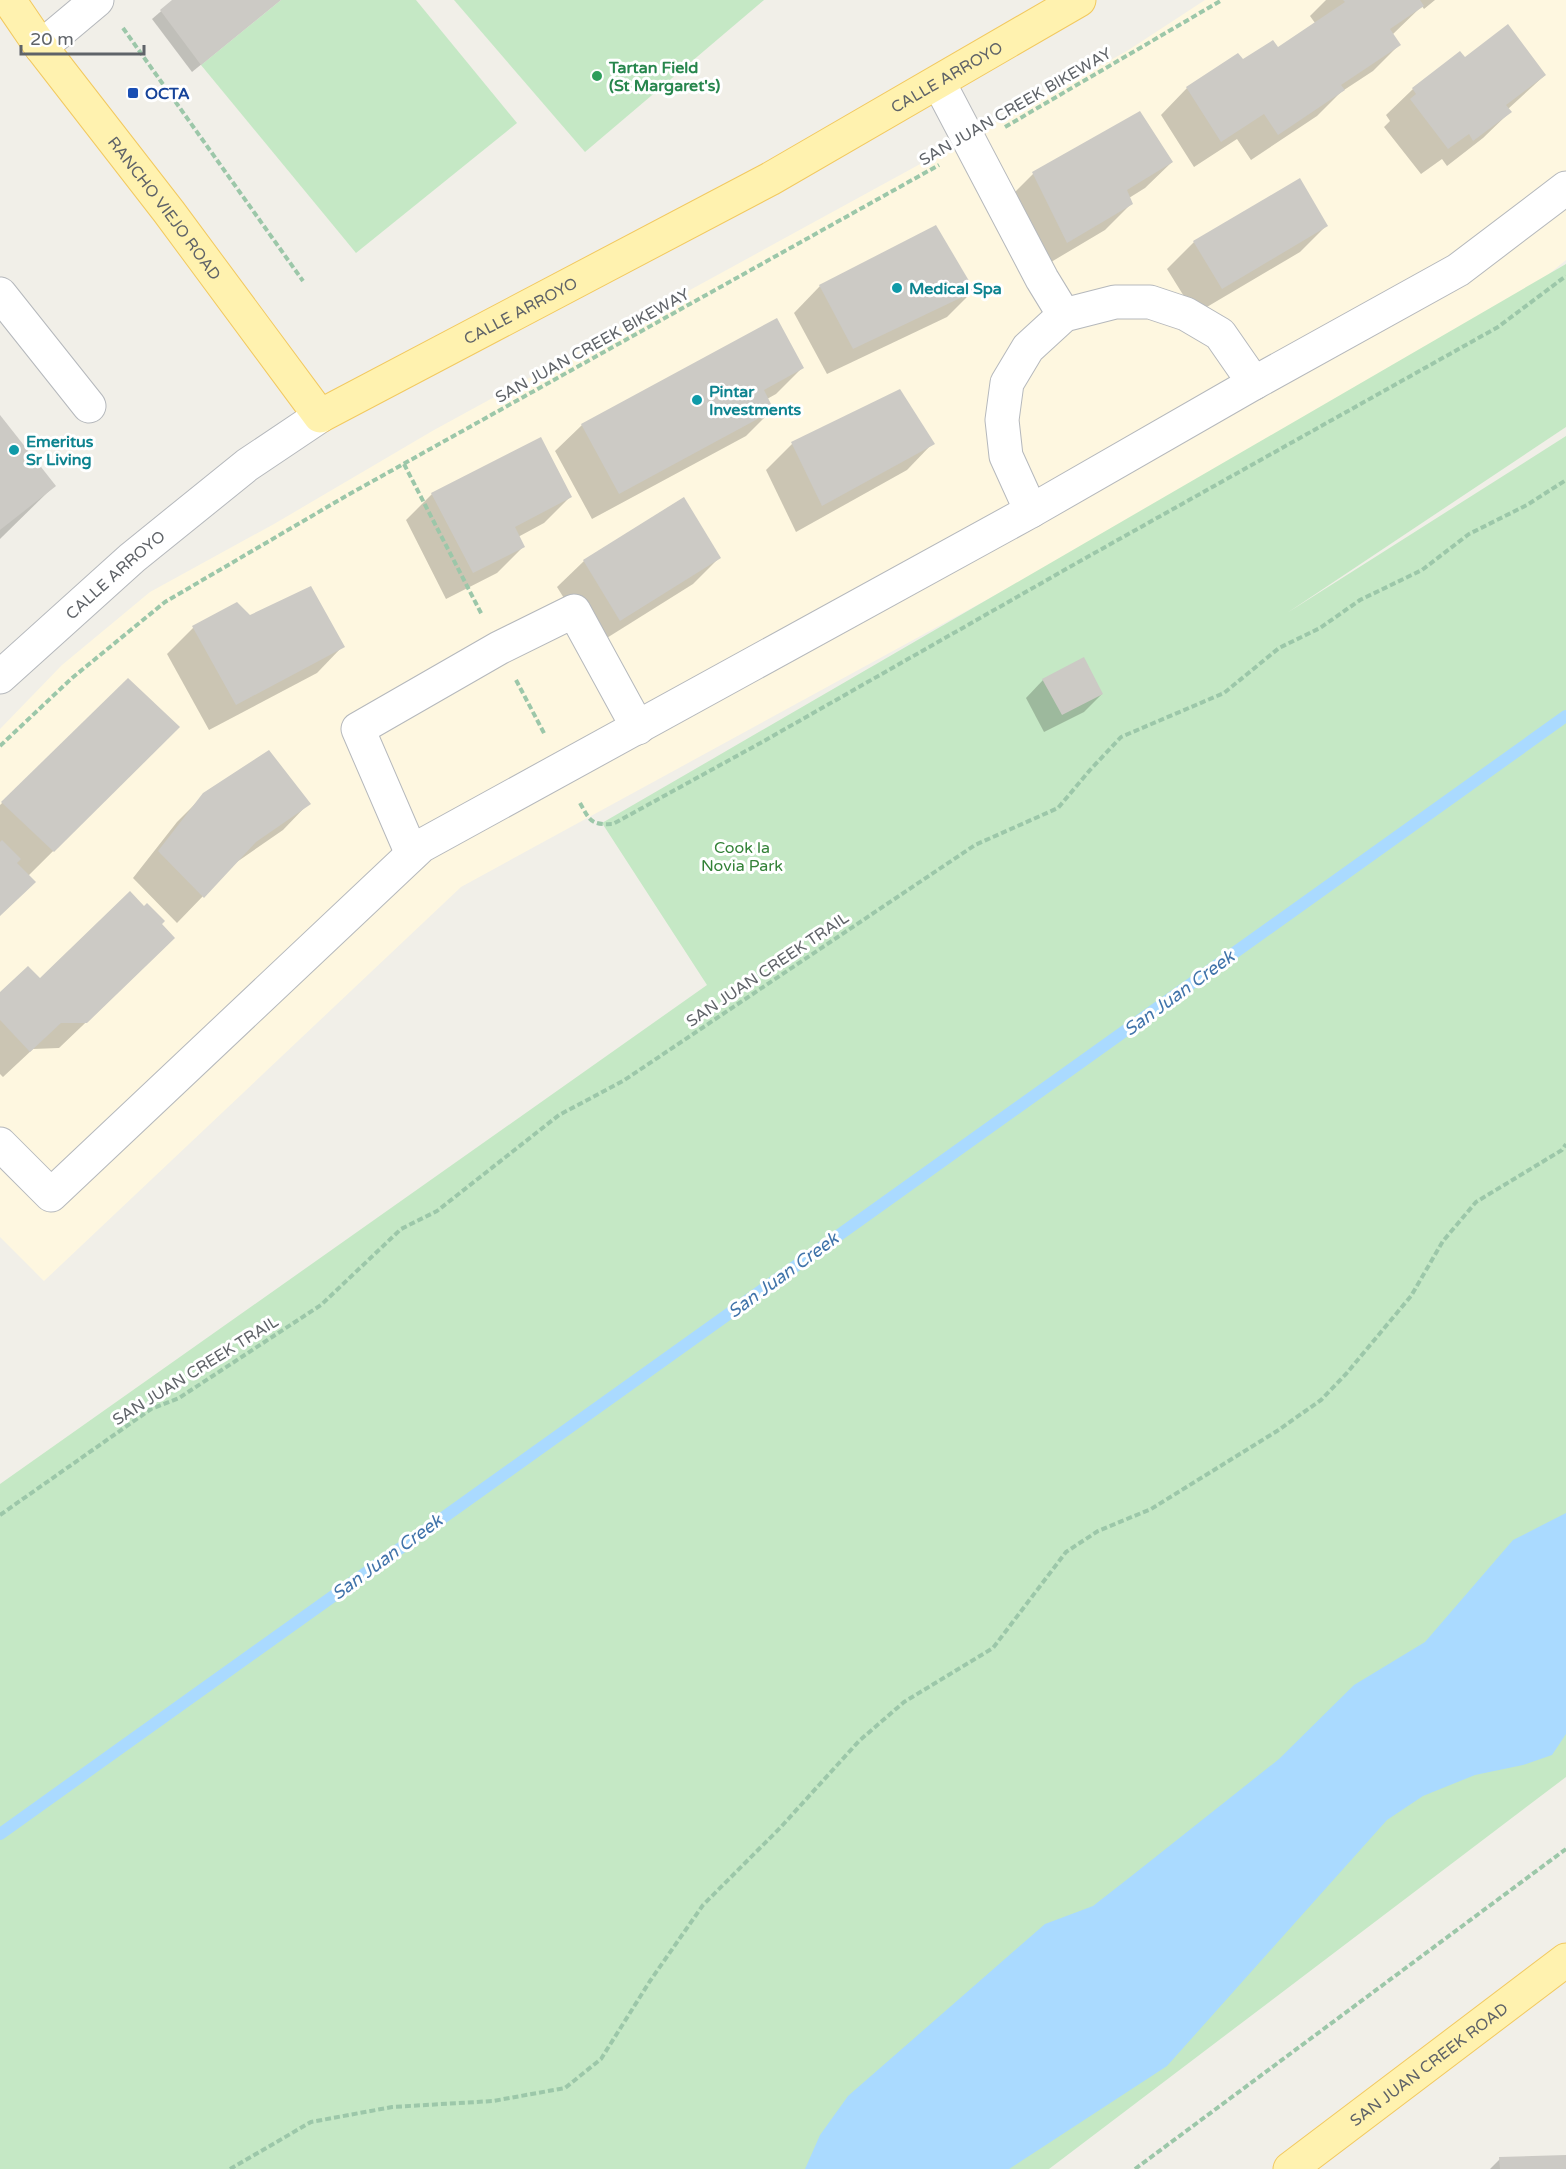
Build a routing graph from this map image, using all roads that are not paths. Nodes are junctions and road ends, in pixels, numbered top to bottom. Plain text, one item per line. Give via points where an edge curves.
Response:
1 (9, 0) edge
2 (1079, 0) edge
3 (107, 10) edge
4 (41, 47) junction
5 (939, 83) junction
6 (1566, 188) edge
7 (0, 294) edge
8 (1064, 315) junction
9 (1254, 383) junction
10 (89, 406) dead end
11 (320, 416) junction
12 (1031, 511) junction
13 (0, 677) edge
14 (638, 728) junction
15 (412, 854) junction
16 (0, 1144) edge
17 (1566, 1960) edge
18 (1290, 2169) edge

1 - 4 main road, RANCHO VIEJO ROAD
2 - 5 main road, CALLE ARROYO
3 - 4 street
4 - 11 main road, RANCHO VIEJO ROAD
5 - 8 street
5 - 11 main road, CALLE ARROYO via 770,179
6 - 9 street via 1458,270
7 - 10 street
8 - 9 street via 1115,302 1150,302 1186,314 1220,334
8 - 12 street via 1028,348 1007,383 1002,420 1006,456
9 - 12 street
11 - 13 street, CALLE ARROYO via 247,465 132,558
12 - 14 street
14 - 15 street
14 - 15 street via 574,611 500,648 358,729
15 - 16 street via 51,1195
17 - 18 main road, SAN JUAN CREEK ROAD

